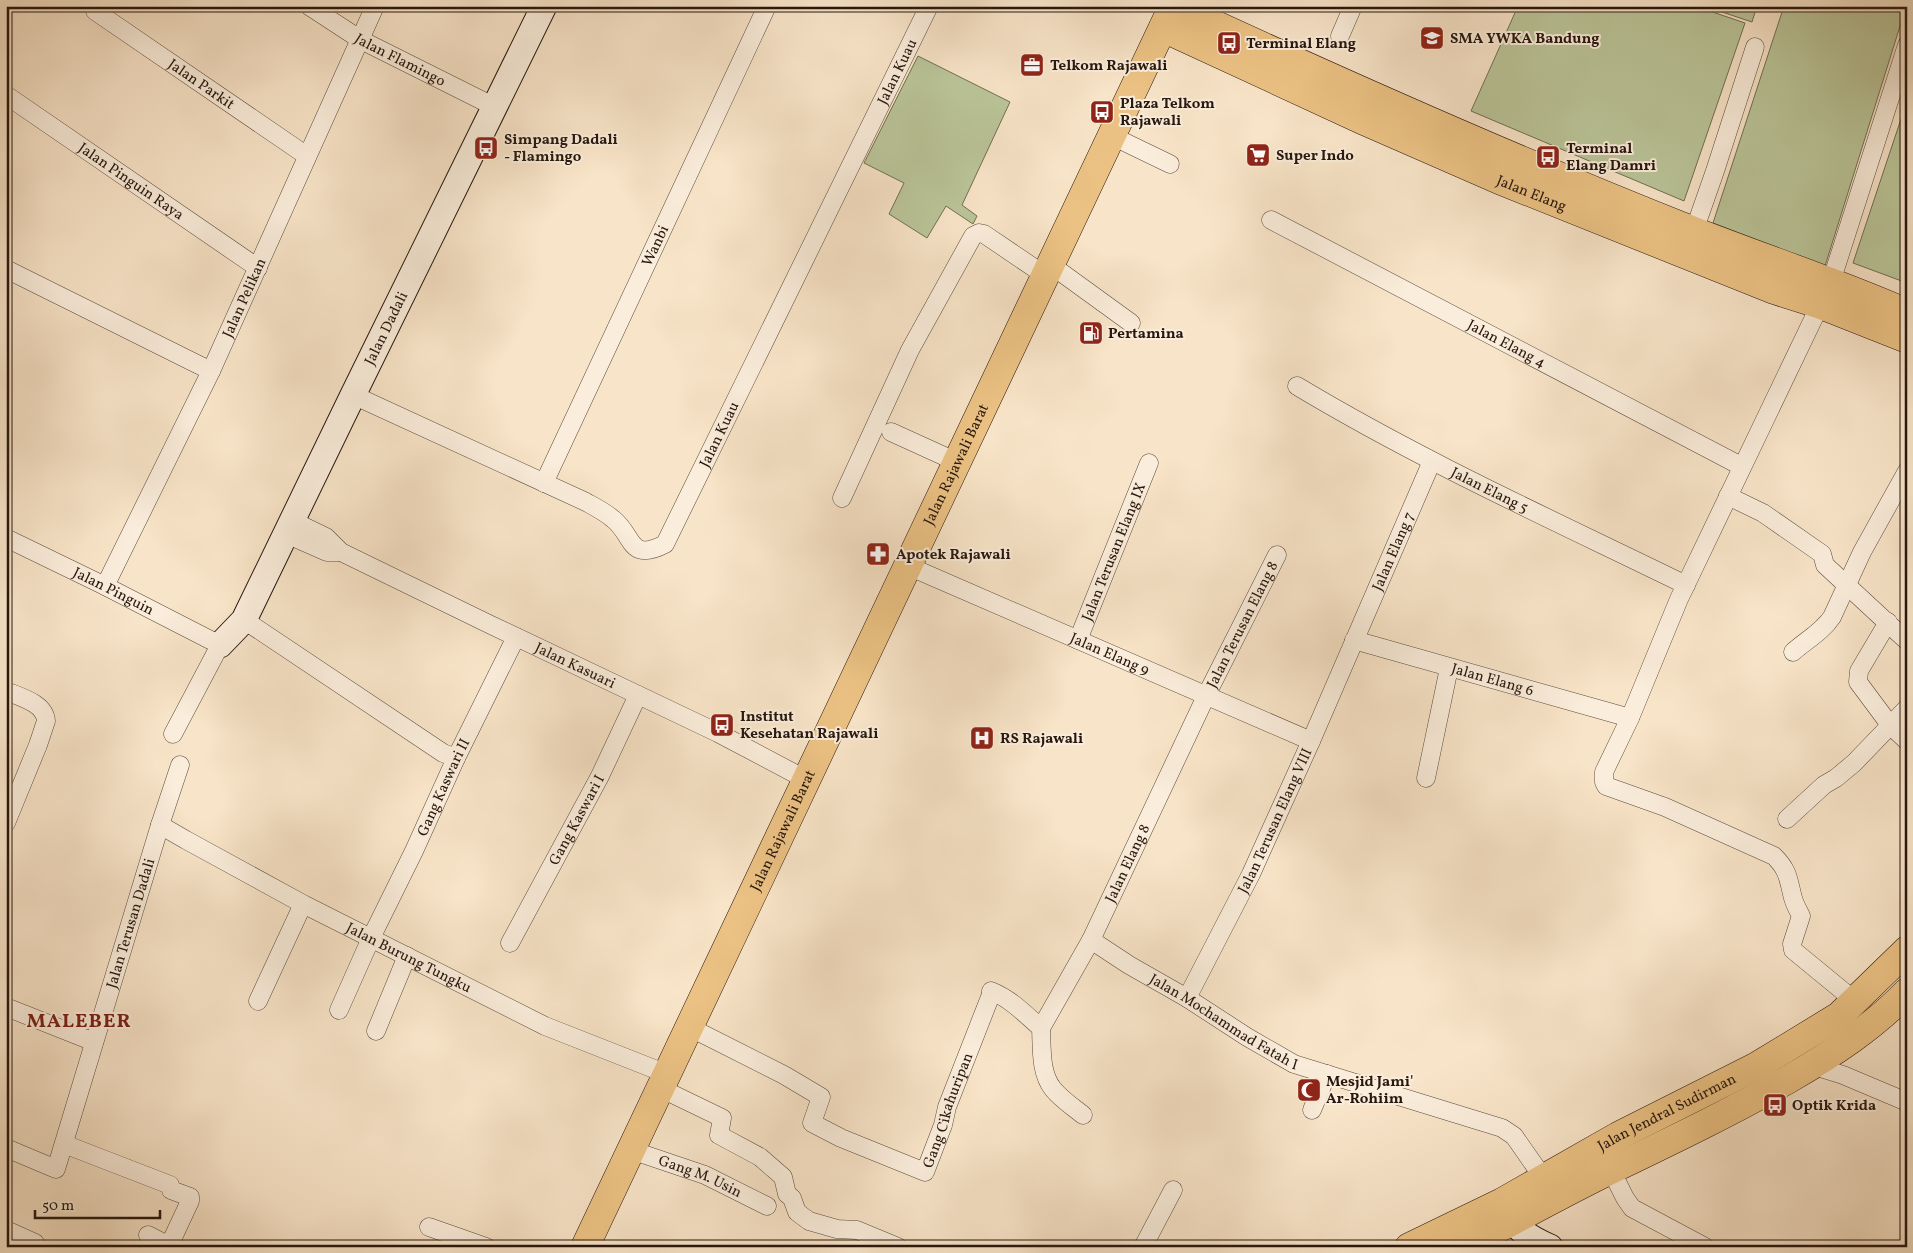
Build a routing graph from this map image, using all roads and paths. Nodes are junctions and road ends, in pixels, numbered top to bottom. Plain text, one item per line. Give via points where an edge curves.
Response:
1 (309, 6) edge
2 (376, 6) edge
3 (544, 6) edge
4 (766, 6) edge
5 (929, 6) edge
6 (1353, 6) edge
7 (95, 11) dead end
8 (1170, 13) edge
9 (1340, 36) dead end
10 (361, 40) junction
11 (1907, 44) edge
12 (1755, 46) dead end
13 (6, 95) edge
14 (496, 107) junction
15 (1112, 136) junction
16 (307, 156) junction
17 (1170, 164) dead end
18 (1271, 220) dead end
19 (1694, 231) junction
20 (258, 268) junction
21 (6, 269) edge
22 (1048, 271) junction
23 (1826, 293) junction
24 (1907, 312) edge
25 (1131, 323) dead end
26 (1907, 339) edge
27 (211, 370) junction
28 (1297, 386) dead end
29 (352, 395) junction
30 (891, 432) dead end
31 (1432, 461) junction
32 (958, 462) junction
33 (1149, 463) dead end
34 (1741, 466) junction
35 (1907, 471) edge
36 (544, 483) junction
37 (1728, 496) junction
38 (842, 498) dead end
39 (289, 528) junction
40 (6, 538) edge
41 (1278, 555) dead end
42 (908, 566) junction
43 (1686, 585) junction
44 (105, 586) junction
45 (1845, 586) junction
46 (244, 620) junction
47 (1888, 622) junction
48 (516, 637) junction
49 (1078, 640) junction
50 (1354, 640) junction
51 (1907, 640) edge
52 (220, 645) junction
53 (1793, 652) dead end
54 (1449, 668) junction
55 (6, 691) edge
56 (1206, 694) junction
57 (638, 695) junction
58 (1907, 708) edge
59 (1630, 718) junction
60 (1890, 725) junction
61 (173, 734) dead end
62 (1311, 741) junction
63 (1907, 741) edge
64 (456, 758) junction
65 (180, 764) dead end
66 (1426, 778) dead end
67 (807, 780) junction
68 (1787, 819) dead end
69 (6, 823) edge
70 (160, 825) junction
71 (303, 904) junction
72 (371, 938) junction
73 (1091, 940) junction
74 (510, 943) dead end
75 (1907, 950) edge
76 (407, 956) junction
77 (1907, 992) edge
78 (1187, 998) junction
79 (258, 1000) dead end
80 (1855, 1001) junction
81 (6, 1007) edge
82 (339, 1010) dead end
83 (689, 1027) junction
84 (1041, 1028) junction
85 (376, 1031) dead end
86 (94, 1042) junction
87 (1814, 1066) junction
88 (1328, 1074) junction
89 (664, 1081) junction
90 (1907, 1102) edge
91 (1312, 1110) dead end
92 (1083, 1115) dead end
93 (64, 1144) junction
94 (6, 1148) edge
95 (631, 1150) junction
96 (1610, 1170) junction
97 (1544, 1180) junction
98 (1173, 1190) dead end
99 (767, 1206) dead end
100 (1507, 1212) junction
101 (429, 1227) dead end
102 (6, 1230) edge
103 (148, 1235) dead end
104 (170, 1246) edge
105 (37, 1247) edge
106 (486, 1247) edge
107 (585, 1247) edge
108 (898, 1247) edge
109 (1143, 1247) edge
110 (1409, 1247) edge
111 (1463, 1247) edge
112 (1550, 1247) edge
113 (1705, 1247) edge

1 - 10 street, Jalan Flamingo
2 - 10 street, Jalan Pelikan
3 - 14 street, Jalan Dadali
4 - 36 street, Wanbi
5 - 36 street, Jalan Kuau via 665,544 653,550 634,546 614,519
6 - 9 street
7 - 16 street, Jalan Parkit
8 - 15 main road, Jalan Rajawali Barat
8 - 19 main road, Jalan Elang
8 - 23 main road, Jalan Elang via 1362,120 1499,180 1774,290
10 - 14 street, Jalan Flamingo
10 - 16 street, Jalan Pelikan
11 - 23 street
12 - 19 street
13 - 20 street, Jalan Pinguin Raya
14 - 29 street, Jalan Dadali
15 - 17 street
15 - 22 main road, Jalan Rajawali Barat
16 - 20 street, Jalan Pelikan
18 - 34 street, Jalan Elang 4
19 - 23 main road, Jalan Elang
20 - 27 street, Jalan Pelikan
21 - 27 street
22 - 25 street
22 - 32 main road, Jalan Rajawali Barat
22 - 38 street via 984,234 978,232 973,236 910,350
23 - 24 main road, Jalan Elang
23 - 26 main road, Jalan Elang
23 - 34 street
27 - 44 street, Jalan Pelikan
28 - 31 street, Jalan Elang 5
29 - 36 street, Jalan Kuau
29 - 39 street, Jalan Dadali
30 - 32 street
31 - 43 street, Jalan Elang 5
31 - 50 street, Jalan Elang 7
32 - 42 main road, Jalan Rajawali Barat
33 - 49 street, Jalan Terusan Elang IX
34 - 37 street
35 - 45 street
37 - 43 street
37 - 45 street via 1762,513 1822,554 1824,565
39 - 46 street, Jalan Dadali
39 - 48 street, Jalan Kasuari via 326,537 341,552
40 - 44 street, Jalan Pinguin
41 - 56 street, Jalan Terusan Elang 8
42 - 49 street, Jalan Elang 9
42 - 67 main road, Jalan Rajawali Barat
43 - 59 street
44 - 52 street, Jalan Pinguin
45 - 47 street
45 - 53 street via 1825,627
46 - 52 street, Jalan Dadali
46 - 64 street via 443,753
47 - 51 street
47 - 60 street via 1858,678 1860,687
48 - 57 street, Jalan Kasuari
48 - 64 street, Gang Kaswari II
49 - 56 street, Jalan Elang 9
50 - 54 street, Jalan Elang 6
50 - 62 street, Jalan Terusan Elang VIII
52 - 61 street
54 - 59 street, Jalan Elang 6
54 - 66 street
55 - 69 street via 41,708 46,721
56 - 62 street, Jalan Elang 9
56 - 73 street, Jalan Elang 8
57 - 67 street, Jalan Kasuari via 718,732
57 - 74 street, Gang Kaswari I via 600,776
58 - 60 street
59 - 80 street via 1604,772 1606,786 1665,807 1774,856 1788,874 1793,900 1801,916 1793,950
60 - 63 street
60 - 68 street via 1854,762
62 - 78 street, Jalan Terusan Elang VIII via 1251,874
64 - 72 street, Gang Kaswari II
65 - 70 street, Jalan Terusan Dadali
67 - 83 main road, Jalan Rajawali Barat
70 - 71 street, Jalan Burung Tungku
70 - 86 street, Jalan Terusan Dadali
71 - 72 street, Jalan Burung Tungku
71 - 79 street
72 - 76 street, Jalan Burung Tungku
72 - 82 street, Gang Kaswari II
73 - 78 street, Jalan Mochammad Fatah I
73 - 84 street, Jalan Elang 8
75 - 80 main road, Jalan Jendral Sudirman
76 - 85 street
76 - 89 street, Jalan Burung Tungku via 545,1026
77 - 87 main road, Jalan Jendral Sudirman via 1859,1035
78 - 88 street, Jalan Mochammad Fatah I via 1294,1064
80 - 97 main road, Jalan Jendral Sudirman via 1839,1016 1757,1066 1618,1136
81 - 86 street
83 - 84 street, Gang Cikahuripan via 822,1097 812,1123 925,1172 991,991 1014,1003
83 - 89 main road, Jalan Rajawali Barat
84 - 92 street via 1046,1078 1052,1089
86 - 93 street, Jalan Terusan Dadali
87 - 90 street
87 - 96 main road, Jalan Jendral Sudirman via 1705,1125
88 - 91 street
88 - 97 street, Jalan Mochammad Fatah I via 1502,1128 1514,1136
89 - 95 main road, Jalan Rajawali Barat
89 - 108 street, Jalan Burung Tungku via 722,1118 719,1135 760,1158 782,1177 797,1212 809,1221 837,1229 857,1230
93 - 94 street, Jalan Terusan Dadali via 56,1169
93 - 104 street via 170,1185 171,1190 190,1197
95 - 99 street, Gang M. Usin via 705,1174
95 - 107 main road, Jalan Rajawali Barat
96 - 100 main road, Jalan Jendral Sudirman
96 - 113 street via 1632,1208
97 - 100 main road, Jalan Jendral Sudirman
98 - 109 street
100 - 110 main road, Jalan Jendral Sudirman
100 - 111 main road, Jalan Jendral Sudirman
100 - 112 street via 1525,1234
101 - 106 street
102 - 105 street via 36,1243
103 - 104 street

